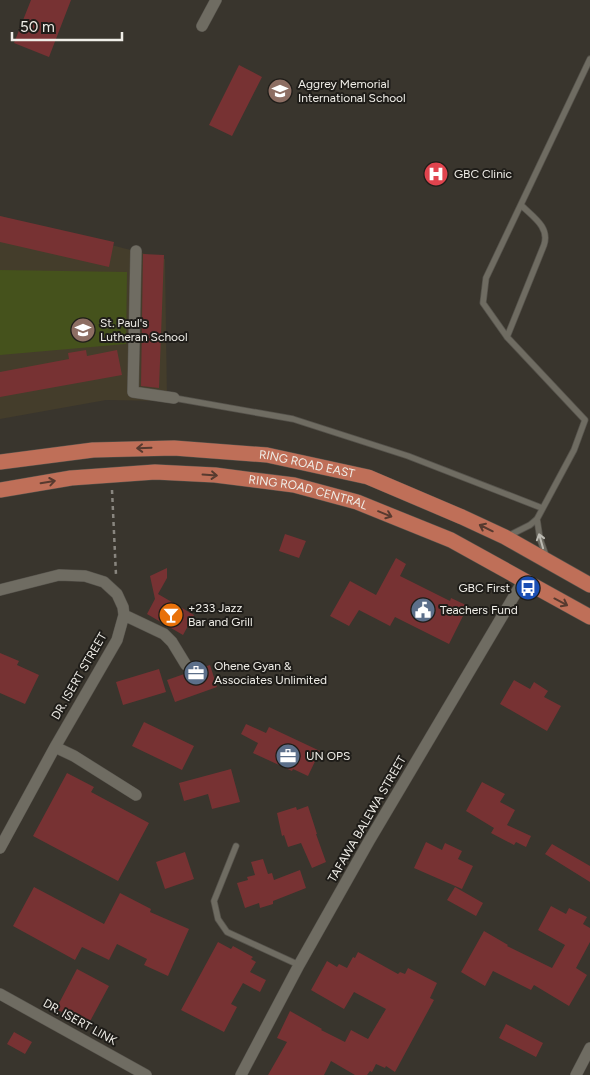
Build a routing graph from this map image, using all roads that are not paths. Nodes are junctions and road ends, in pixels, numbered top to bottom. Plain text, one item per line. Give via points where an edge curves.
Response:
1 (216, 0) edge
2 (202, 26) dead end
3 (590, 59) edge
4 (521, 205) junction
5 (136, 251) dead end
6 (507, 337) junction
7 (174, 398) joint
8 (588, 420) edge
9 (0, 462) edge
10 (0, 490) edge
11 (542, 508) junction
12 (537, 519) junction
13 (505, 537) junction
14 (548, 562) junction
15 (523, 581) junction
16 (590, 585) edge
17 (0, 590) edge
18 (124, 615) junction
19 (590, 617) edge
20 (186, 665) dead end
21 (55, 747) junction
22 (136, 795) dead end
23 (236, 846) dead end
24 (0, 848) edge
25 (299, 965) junction
26 (0, 994) edge
27 (590, 1048) edge
28 (146, 1075) edge
29 (240, 1075) edge
30 (576, 1075) edge

1 - 2 street
3 - 4 lane
4 - 6 lane via 486,278 484,303
4 - 6 lane via 547,235
5 - 7 street via 133,392
6 - 8 lane
7 - 11 lane via 293,419 408,456
8 - 11 lane
13 -> 9 main road, RING ROAD EAST via 368,477 268,455 174,448 93,450
10 -> 15 main road, RING ROAD CENTRAL via 71,478 155,472 215,475 294,486 357,502 451,540
11 - 12 lane
12 - 13 lane
14 -> 12 lane
13 - 14 main road, RING ROAD EAST
14 - 16 main road, RING ROAD EAST
15 -> 19 main road, RING ROAD CENTRAL
15 - 25 street, TAFAWA BALEWA STREET
17 - 18 street via 59,575 84,576 104,582 117,594 124,607
18 - 20 street via 164,634
18 - 21 street, DR. ISERT STREET via 117,640
21 - 22 street
21 - 24 street, DR. ISERT STREET
23 - 25 lane via 214,901 218,919 227,932
25 - 29 street, TAFAWA BALEWA STREET
26 - 28 street, DR. ISERT LINK
27 - 30 street

